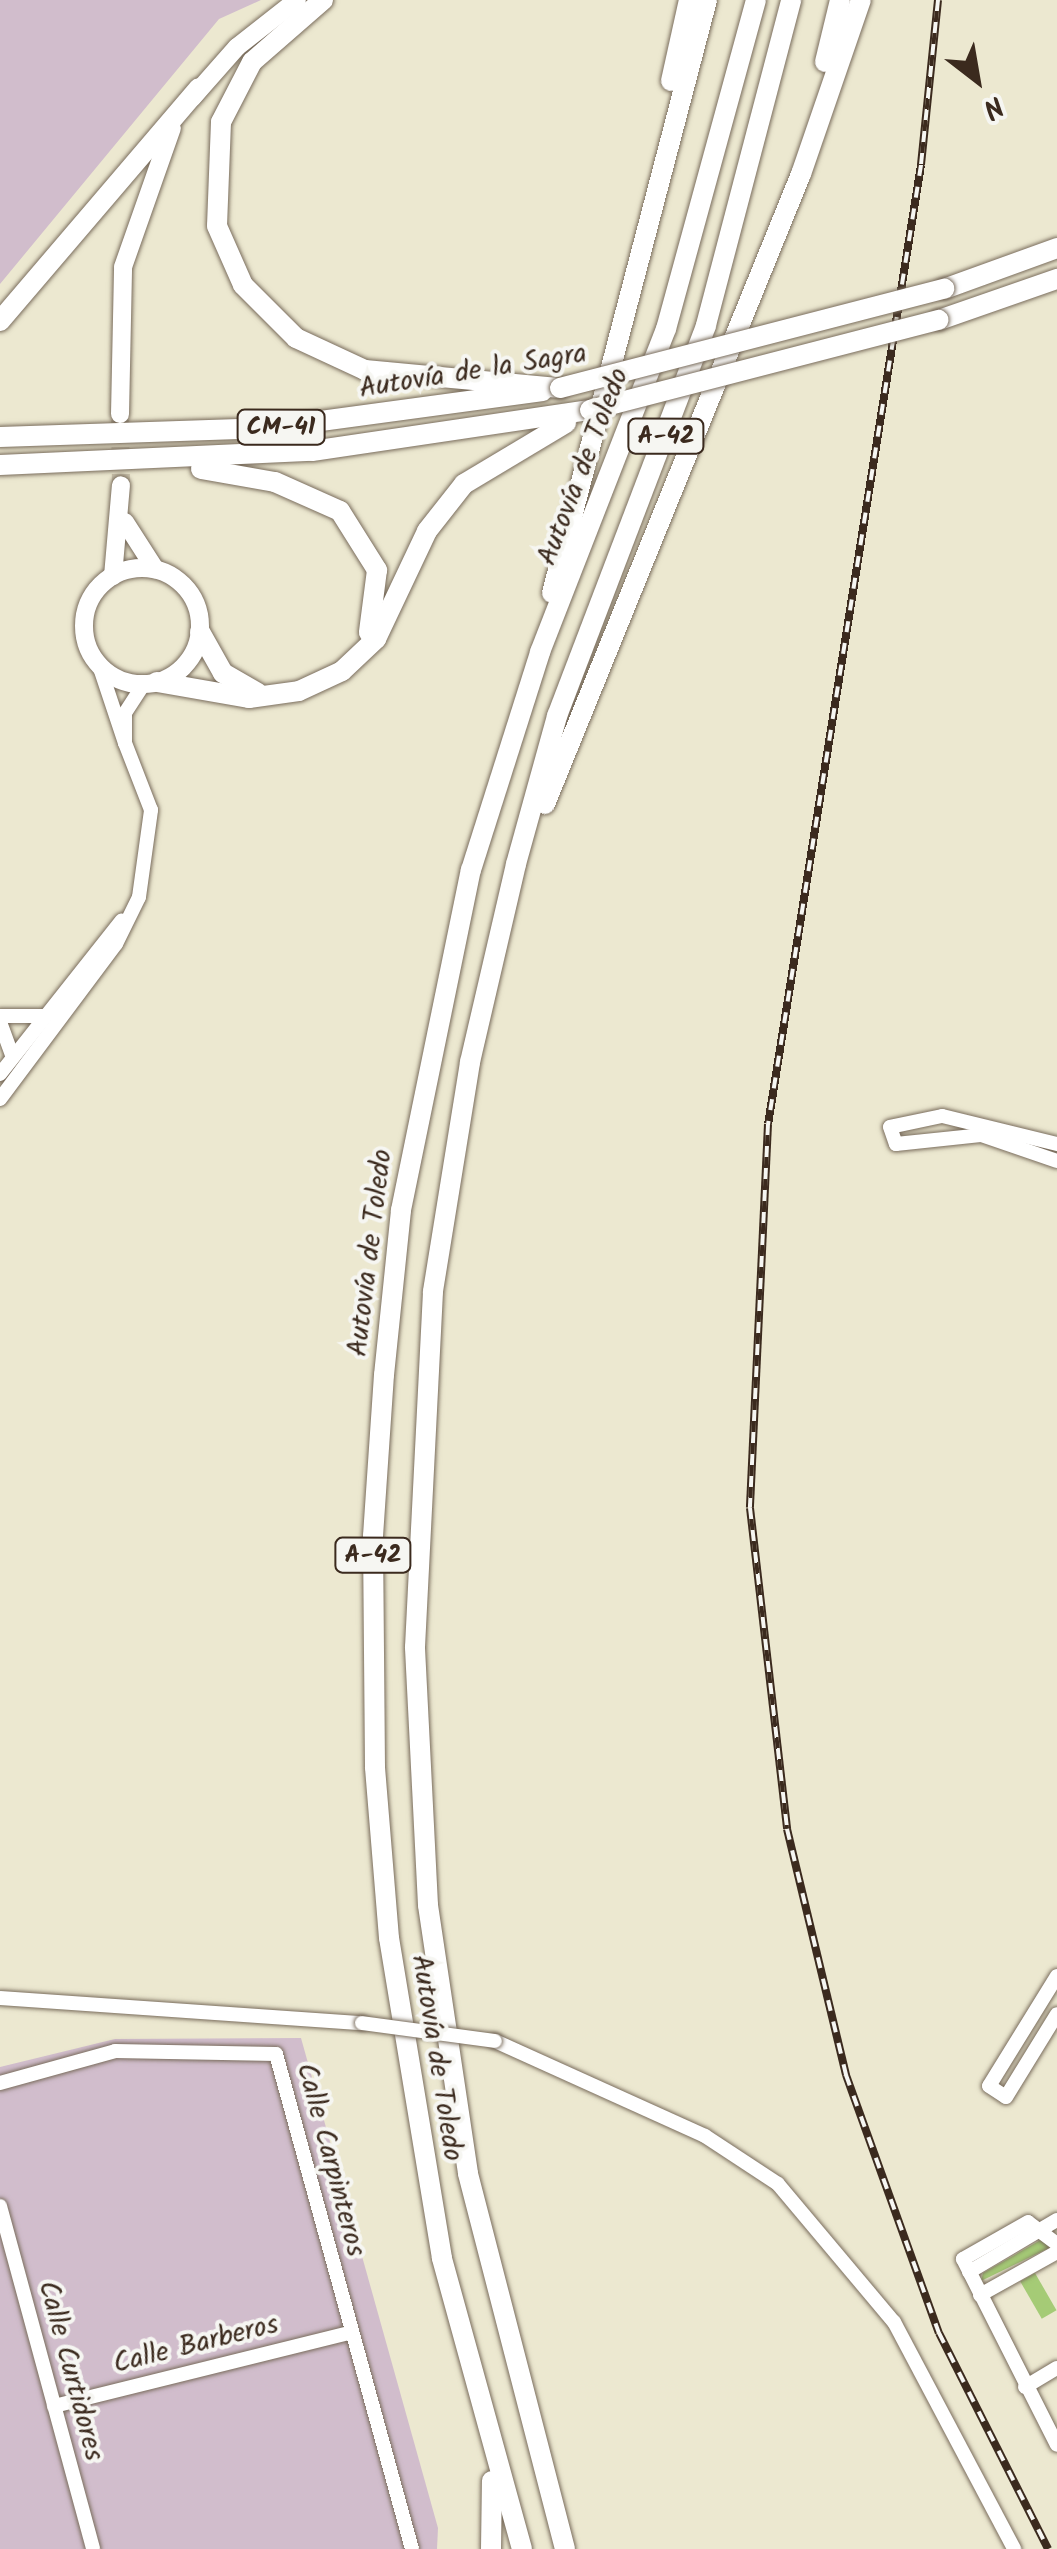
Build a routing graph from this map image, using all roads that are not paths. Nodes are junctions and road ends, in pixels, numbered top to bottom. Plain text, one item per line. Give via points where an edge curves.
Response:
1 (297, 0) edge
2 (323, 0) edge
3 (689, 0) edge
4 (707, 0) edge
5 (756, 0) edge
6 (791, 0) edge
7 (840, 0) edge
8 (862, 0) edge
9 (199, 88) junction
10 (658, 172) junction
11 (781, 223) junction
12 (1057, 248) edge
13 (1057, 278) edge
14 (0, 321) edge
15 (560, 388) junction
16 (120, 414) tunnel mouth
17 (556, 421) junction
18 (0, 438) edge
19 (171, 460) junction
20 (0, 465) edge
21 (122, 486) tunnel mouth
22 (123, 517) junction
23 (155, 569) junction
24 (113, 576) junction
25 (200, 632) junction
26 (540, 652) junction
27 (357, 658) junction
28 (99, 666) junction
29 (151, 683) junction
30 (269, 697) junction
31 (126, 743) junction
32 (516, 864) junction
33 (144, 880) junction
34 (45, 1016) junction
35 (0, 1019) edge
36 (13, 1057) junction
37 (0, 1074) edge
38 (0, 1100) edge
39 (1057, 1144) edge
40 (1057, 1160) edge
41 (1057, 1976) edge
42 (0, 1998) edge
43 (1057, 2014) edge
44 (0, 2082) edge
45 (0, 2206) edge
46 (1057, 2220) edge
47 (1035, 2227) junction
48 (1057, 2244) edge
49 (1057, 2252) edge
50 (980, 2295) junction
51 (349, 2334) junction
52 (1057, 2368) edge
53 (1025, 2386) junction
54 (54, 2406) junction
55 (1057, 2444) edge
56 (496, 2465) junction
57 (93, 2549) edge
58 (412, 2549) edge
59 (491, 2549) edge
60 (522, 2549) edge
61 (565, 2549) edge
62 (1014, 2549) edge

1 - 9 main road
2 - 15 highway via 252,62 221,122 217,226 243,286 296,338 365,370
3 - 10 highway
4 - 10 highway
5 - 26 highway, Autovía de Toledo / A-42 via 666,328
6 - 32 highway, Autovía de Toledo / A-42 via 706,325 557,716
7 - 11 highway
8 - 11 highway
9 - 14 highway
9 - 16 main road via 154,162 127,241
10 - 26 highway
11 - 32 highway
12 - 15 highway, Autovía de la Sagra / CM-41, bridge via 944,289
13 - 17 highway, Autovía de la Sagra, bridge via 938,320
15 - 18 highway, Autovía de la Sagra / CM-41 via 368,419
17 - 19 highway, Autovía de la Sagra / CM-41 via 312,451
17 - 27 highway, Autovía de la Sagra via 493,460 443,508
19 - 20 highway, Autovía de la Sagra / CM-41
19 - 27 highway via 318,497 356,527 379,594
21 - 22 main road
22 - 23 main road
22 - 24 main road
23 - 24 main road
23 - 25 main road via 194,599
24 - 28 main road via 85,618
25 - 29 main road via 187,664
25 - 30 highway via 223,673
26 - 56 highway, Autovía de Toledo / A-42 via 471,870 435,1022 401,1210 373,1536 375,1767 389,1938 442,2258
27 - 30 highway via 324,682
28 - 29 main road
28 - 31 street
29 - 30 highway
29 - 31 street via 126,712
31 - 33 street via 151,810
32 - 61 highway, Autovía de Toledo / A-42 via 470,1062 434,1291 416,1540 417,1750 431,1924 468,2173
33 - 34 street
33 - 38 street via 116,944
34 - 35 street
34 - 36 street
35 - 36 street
36 - 37 street
39 - 40 street via 942,1116 890,1127 896,1144 981,1135
41 - 43 street via 989,2086 1006,2096
42 - 62 street, bridge via 362,2023 494,2041 705,2136 778,2184 894,2322
44 - 51 street, Calle Carpinteros via 115,2051 276,2054
45 - 54 street, Calle Curtidores
46 - 47 street
47 - 48 street
47 - 50 street via 969,2272
49 - 50 street
50 - 53 street
51 - 54 street, Calle Barberos
51 - 58 street, Calle Carpinteros
52 - 53 street
53 - 55 street
54 - 57 street, Calle Curtidores
56 - 59 highway
56 - 60 highway, Autovía de Toledo / A-42

